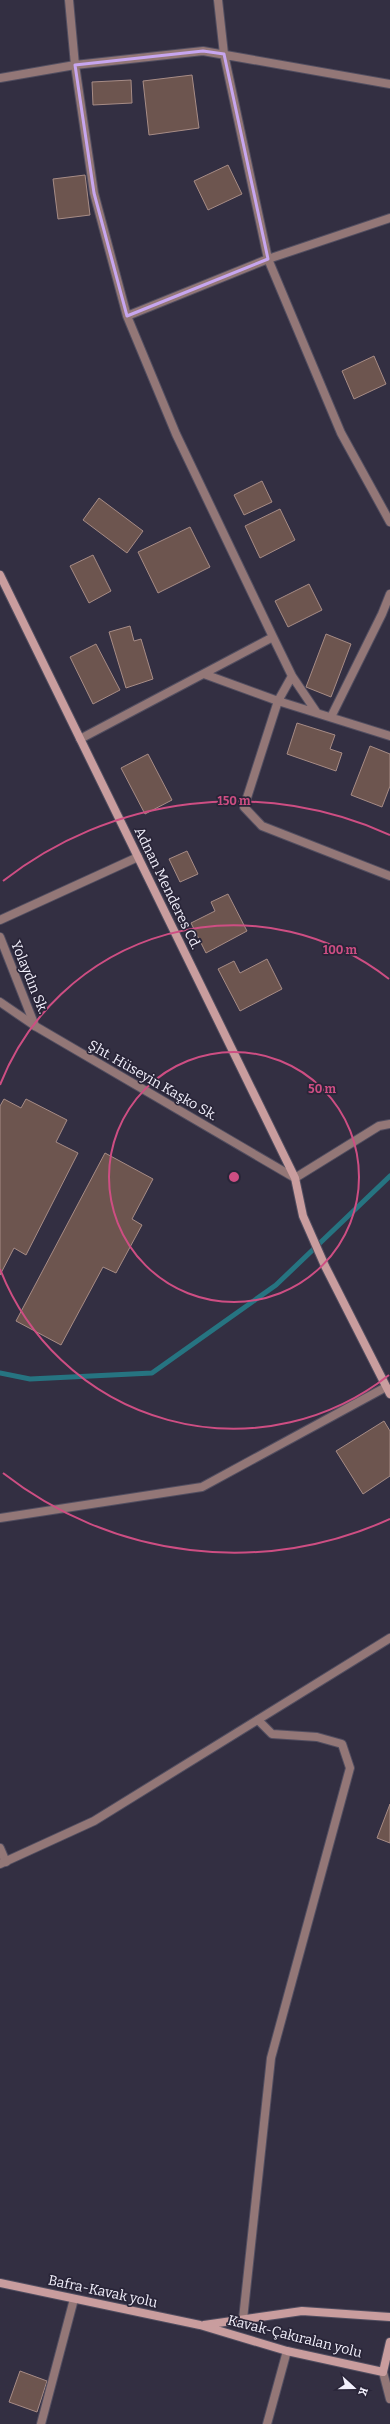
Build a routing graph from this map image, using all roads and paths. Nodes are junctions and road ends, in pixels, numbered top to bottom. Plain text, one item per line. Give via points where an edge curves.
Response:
1 (70, 0) edge
2 (218, 0) edge
3 (224, 54) junction
4 (75, 65) junction
5 (0, 78) edge
6 (390, 84) edge
7 (390, 218) edge
8 (268, 259) junction
9 (127, 316) junction
10 (390, 522) edge
11 (0, 575) edge
12 (390, 594) edge
13 (273, 637) junction
14 (204, 674) junction
15 (292, 676) junction
16 (278, 701) junction
17 (317, 713) junction
18 (330, 717) junction
19 (390, 736) edge
20 (80, 739) junction
21 (138, 857) junction
22 (390, 876) edge
23 (0, 920) edge
24 (0, 937) edge
25 (0, 1002) edge
26 (35, 1026) junction
27 (390, 1124) edge
28 (295, 1178) junction
29 (389, 1389) edge
30 (0, 1518) edge
31 (390, 1638) edge
32 (258, 1720) junction
33 (0, 1848) edge
34 (3, 1863) edge
35 (0, 2283) edge
36 (74, 2299) junction
37 (390, 2317) edge
38 (243, 2319) junction
39 (200, 2325) junction
40 (390, 2342) edge
41 (287, 2351) junction
42 (383, 2372) junction
43 (389, 2389) edge
44 (390, 2399) edge
45 (41, 2424) edge
46 (267, 2424) edge

1 - 4 street
2 - 3 street
3 - 4 street via 203,51
3 - 6 street
3 - 8 street
4 - 5 street
4 - 9 street via 94,193
7 - 8 street
8 - 9 street
8 - 10 street via 341,433
9 - 13 street via 176,434
11 - 20 main road, Adnan Menderes Cd.
12 - 18 street
13 - 14 street
13 - 15 street
14 - 16 street
14 - 20 street
15 - 16 street
15 - 17 street
16 - 17 street
16 - 22 street via 244,807 262,826
17 - 18 street
18 - 19 street
20 - 21 main road, Adnan Menderes Cd.
21 - 23 street
21 - 28 main road, Adnan Menderes Cd.
24 - 26 street, Yolaydın Sk.
25 - 26 street, Şht. Hüseyin Kaşko Sk.
26 - 28 street, Şht. Hüseyin Kaşko Sk.
27 - 28 street via 379,1126
28 - 29 main road, Adnan Menderes Cd. via 304,1216 325,1266
29 - 30 street via 202,1487
31 - 32 street
32 - 34 street via 94,1821
32 - 38 street via 272,1734 317,1737 342,1744 350,1768 271,2058
33 - 34 street
35 - 36 main road, Bafra-Kavak yolu
36 - 39 main road, Bafra-Kavak yolu
36 - 45 street
37 - 38 main road via 302,2311
38 - 39 main road
39 - 41 main road, Kavak-Çakıralan yolu
40 - 42 main road
41 - 42 main road, Kavak-Çakıralan yolu
41 - 46 street
42 - 43 street
43 - 44 street

